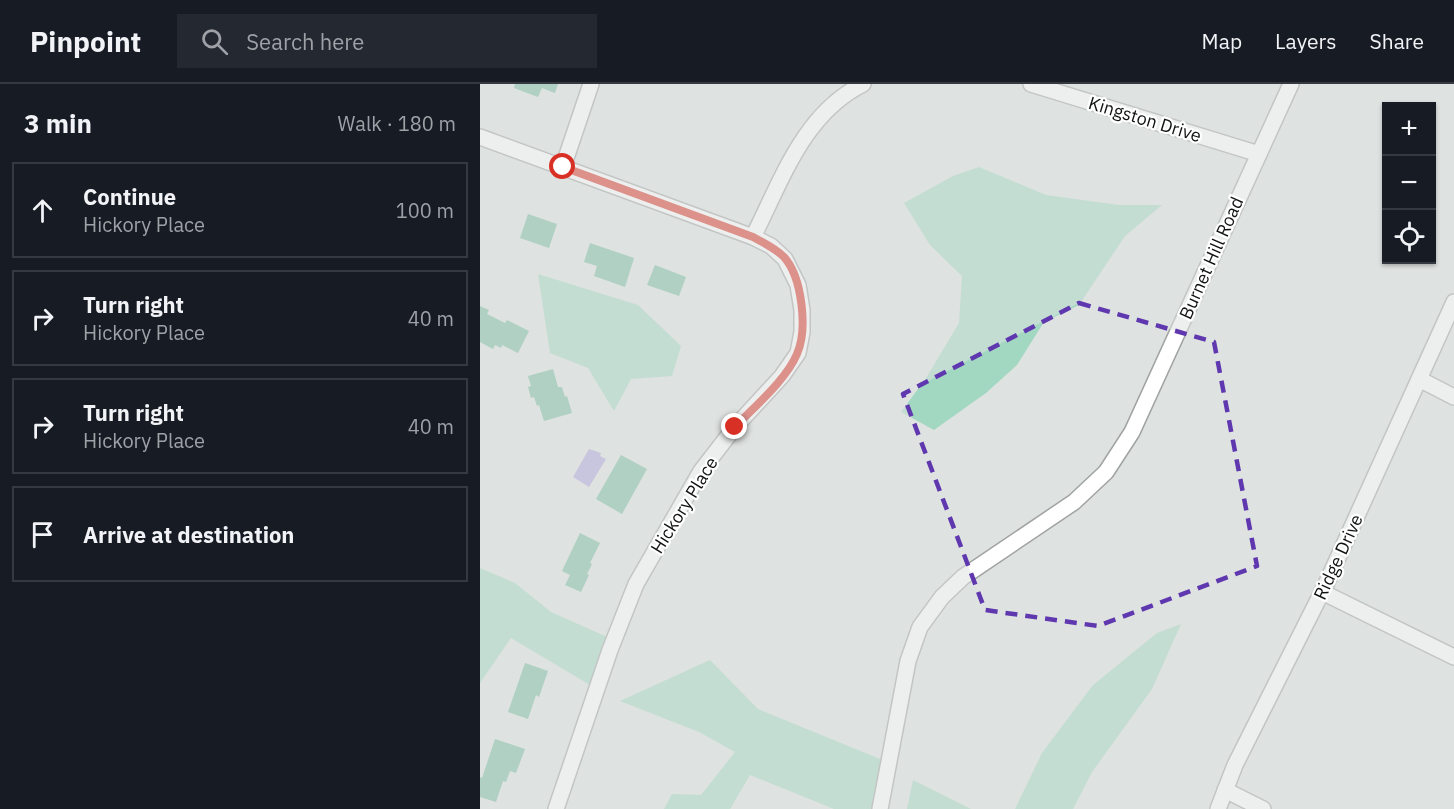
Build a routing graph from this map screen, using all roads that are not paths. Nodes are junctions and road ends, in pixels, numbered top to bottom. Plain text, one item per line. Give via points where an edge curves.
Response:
1 (591, 84) edge
2 (863, 84) edge
3 (1031, 84) edge
4 (1291, 84) edge
5 (480, 137) edge
6 (1259, 154) junction
7 (563, 167) junction
8 (753, 237) junction
9 (1454, 302) edge
10 (1419, 379) junction
11 (1454, 397) edge
12 (1322, 592) junction
13 (1454, 657) edge
14 (1225, 790) junction
15 (556, 809) edge
16 (880, 809) edge
17 (1218, 809) edge
18 (1263, 809) edge

1 - 7 street
2 - 8 street via 846,93 814,124
3 - 6 street, Kingston Drive
4 - 6 street, Burnet Hill Road
5 - 7 street, Hickory Place
6 - 16 street, Burnet Hill Road via 1132,432 1106,472 1074,502 963,577 920,627 908,661
7 - 8 street, Hickory Place
8 - 15 street, Hickory Place via 785,259 798,285 802,321 798,353 701,471 636,584
9 - 10 street, Ridge Drive
10 - 11 street
10 - 12 street, Ridge Drive
12 - 13 street
12 - 14 street, Ridge Drive
14 - 17 street, Ridge Drive
14 - 18 street

